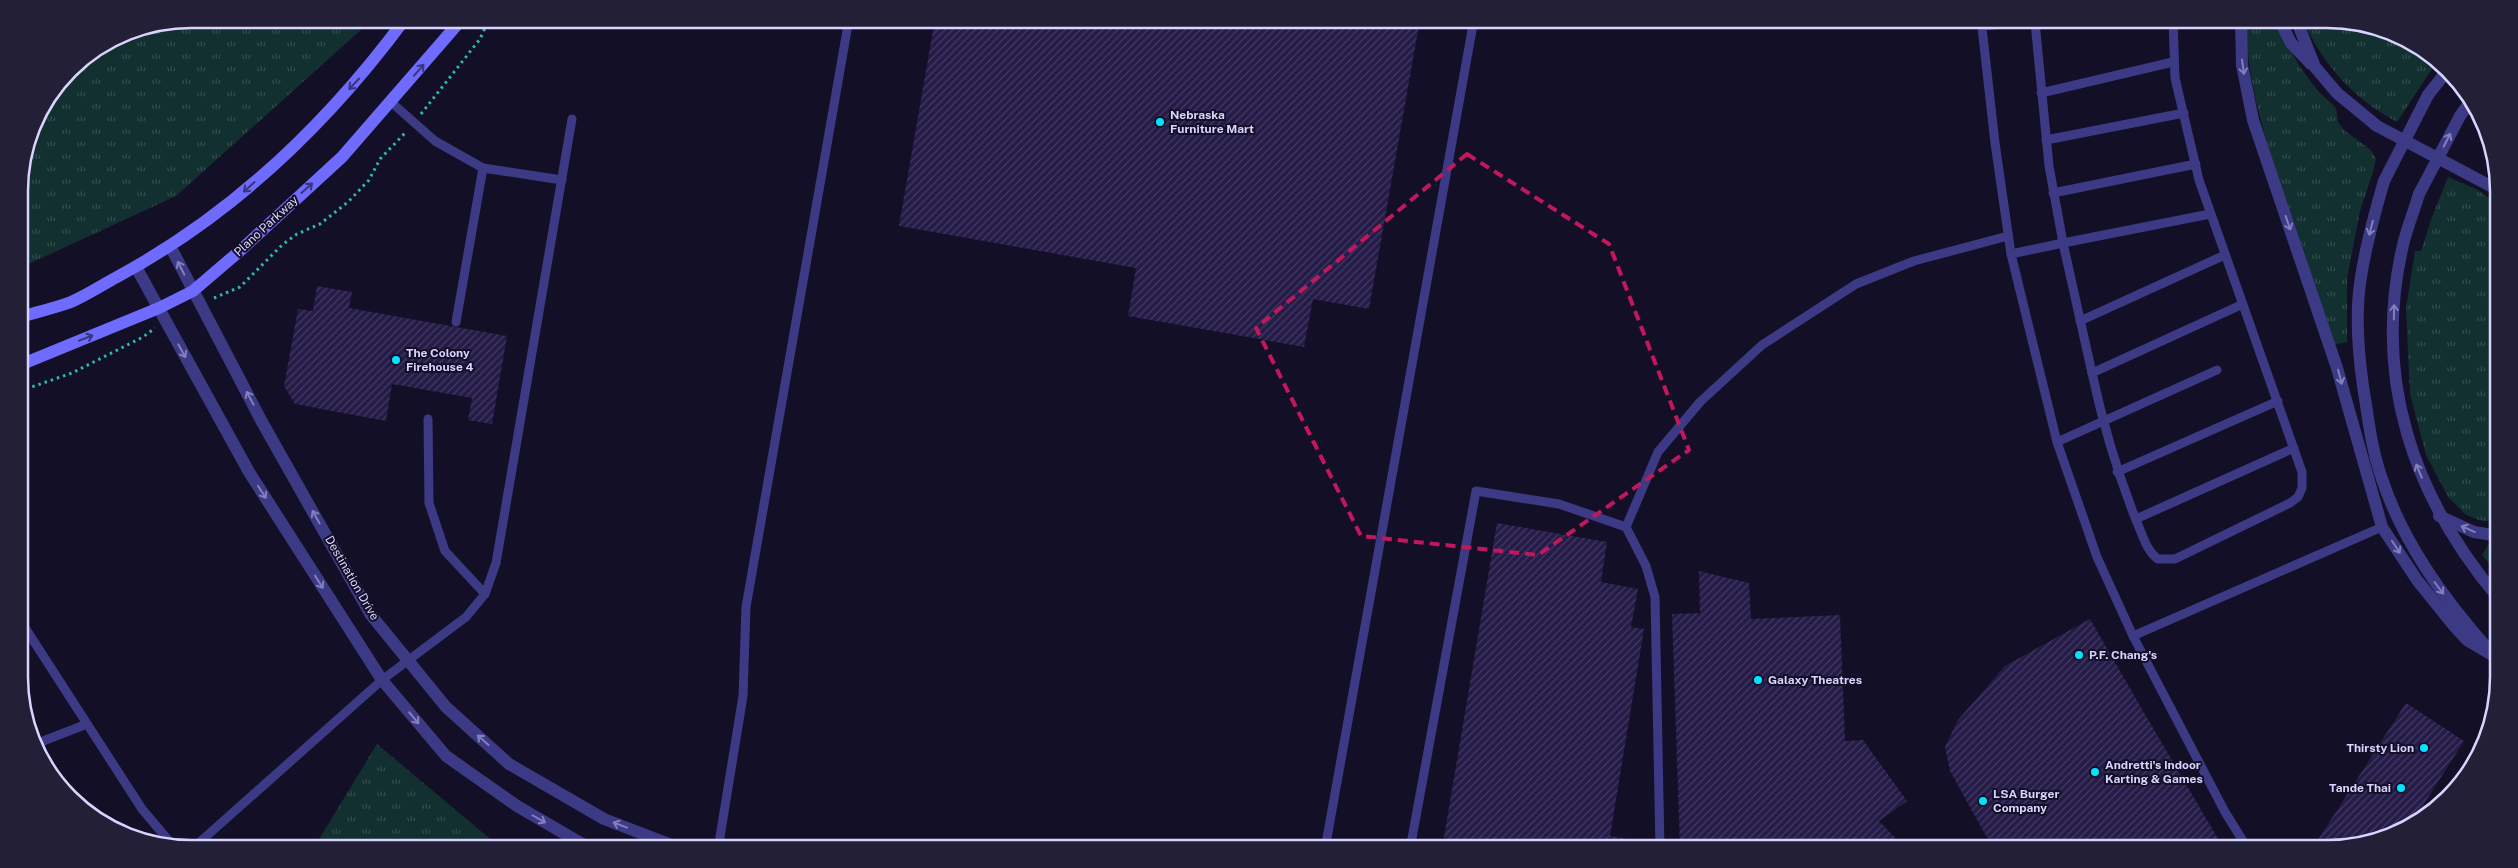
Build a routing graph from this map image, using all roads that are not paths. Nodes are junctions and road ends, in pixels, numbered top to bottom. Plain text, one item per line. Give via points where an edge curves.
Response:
1 (399, 28) edge
2 (454, 28) edge
3 (847, 28) edge
4 (1472, 28) edge
5 (1982, 28) edge
6 (2036, 28) edge
7 (2173, 28) edge
8 (2241, 28) edge
9 (2284, 28) edge
10 (2299, 28) edge
11 (2173, 62) junction
12 (2315, 68) junction
13 (2444, 76) edge
14 (2042, 93) junction
15 (390, 102) junction
16 (2467, 106) edge
17 (2184, 113) junction
18 (572, 118) dead end
19 (2046, 140) junction
20 (2196, 164) junction
21 (483, 168) junction
22 (562, 180) junction
23 (2490, 186) edge
24 (2053, 193) junction
25 (2210, 214) junction
26 (2008, 236) junction
27 (2063, 243) junction
28 (170, 246) junction
29 (2011, 254) junction
30 (2225, 255) junction
31 (136, 267) junction
32 (193, 290) junction
33 (2243, 304) junction
34 (159, 308) junction
35 (28, 315) edge
36 (2080, 321) junction
37 (456, 322) dead end
38 (28, 362) edge
39 (2217, 370) dead end
40 (2092, 373) junction
41 (2278, 401) junction
42 (428, 419) dead end
43 (2102, 423) junction
44 (2057, 442) junction
45 (2294, 448) junction
46 (2117, 472) junction
47 (2439, 516) junction
48 (2136, 519) junction
49 (2382, 526) junction
50 (1626, 527) junction
51 (2490, 535) edge
52 (2490, 588) edge
53 (485, 594) junction
54 (28, 632) edge
55 (2133, 636) junction
56 (2490, 649) edge
57 (2490, 653) edge
58 (408, 661) junction
59 (382, 680) junction
60 (87, 724) junction
61 (41, 742) edge
62 (167, 838) edge
63 (202, 840) edge
64 (575, 840) edge
65 (659, 840) edge
66 (719, 840) edge
67 (1327, 840) edge
68 (1412, 840) edge
69 (1660, 840) edge
70 (2242, 840) edge

1 -> 28 main road via 370,67 298,141 232,202
15 -> 2 main road, Plano Parkway
3 - 66 lane via 746,607 743,696
4 - 67 lane
5 - 26 lane
6 - 14 lane
7 - 11 lane
8 -> 49 street via 2242,65 2253,120 2337,368
9 - 12 street via 2291,43
10 - 12 street
11 - 14 lane
11 - 17 lane
12 - 23 street via 2337,93 2377,126
13 -> 56 street, bridge via 2428,96 2384,181 2360,278 2358,350 2370,433 2380,475 2397,518 2429,574
14 - 19 lane
15 - 21 lane via 435,141
32 -> 15 main road, Plano Parkway via 342,157
47 -> 16 street, bridge via 2415,460 2400,405 2395,371 2394,306 2403,244 2419,194
17 - 19 lane
17 - 20 lane
18 - 22 lane
19 - 24 lane
20 - 24 lane
20 - 25 lane
21 - 22 lane
21 - 37 lane
22 - 53 lane via 496,563
24 - 27 lane
25 - 27 lane
25 - 30 lane
26 - 29 lane
26 - 50 lane via 1914,261 1856,284 1762,345 1700,402 1658,452
27 - 29 lane
27 - 36 lane
28 - 31 main road
32 -> 28 street, Destination Drive
29 - 44 lane
30 - 33 lane
30 - 36 lane
31 - 34 street
31 - 35 main road via 71,302
32 - 34 main road, Plano Parkway
58 -> 32 street, Destination Drive via 371,615 262,422
33 - 40 lane
33 - 41 lane
38 -> 34 main road, Plano Parkway
34 -> 59 street via 249,472
36 - 40 lane
39 - 43 lane
40 - 43 lane
41 - 45 lane
41 - 46 lane
42 - 53 lane via 429,503 445,551
43 - 44 lane
43 - 46 lane
44 - 55 lane via 2097,558
45 - 48 lane
45 - 48 lane via 2303,480 2298,497 2175,559 2158,559 2153,555
46 - 48 lane
51 -> 47 street via 2474,532
47 - 52 street via 2471,566
49 - 55 lane
49 -> 57 street via 2417,580 2454,626 2467,640
50 - 68 lane via 1559,504 1476,491
50 - 69 lane via 1646,566 1655,597
53 - 58 lane via 466,617
54 - 60 lane
55 - 70 lane
58 - 59 lane
65 -> 58 street, Destination Drive via 604,819 509,764 446,707
59 - 63 lane
59 -> 64 street via 446,756 516,806
60 - 61 lane
60 - 62 lane via 142,809

